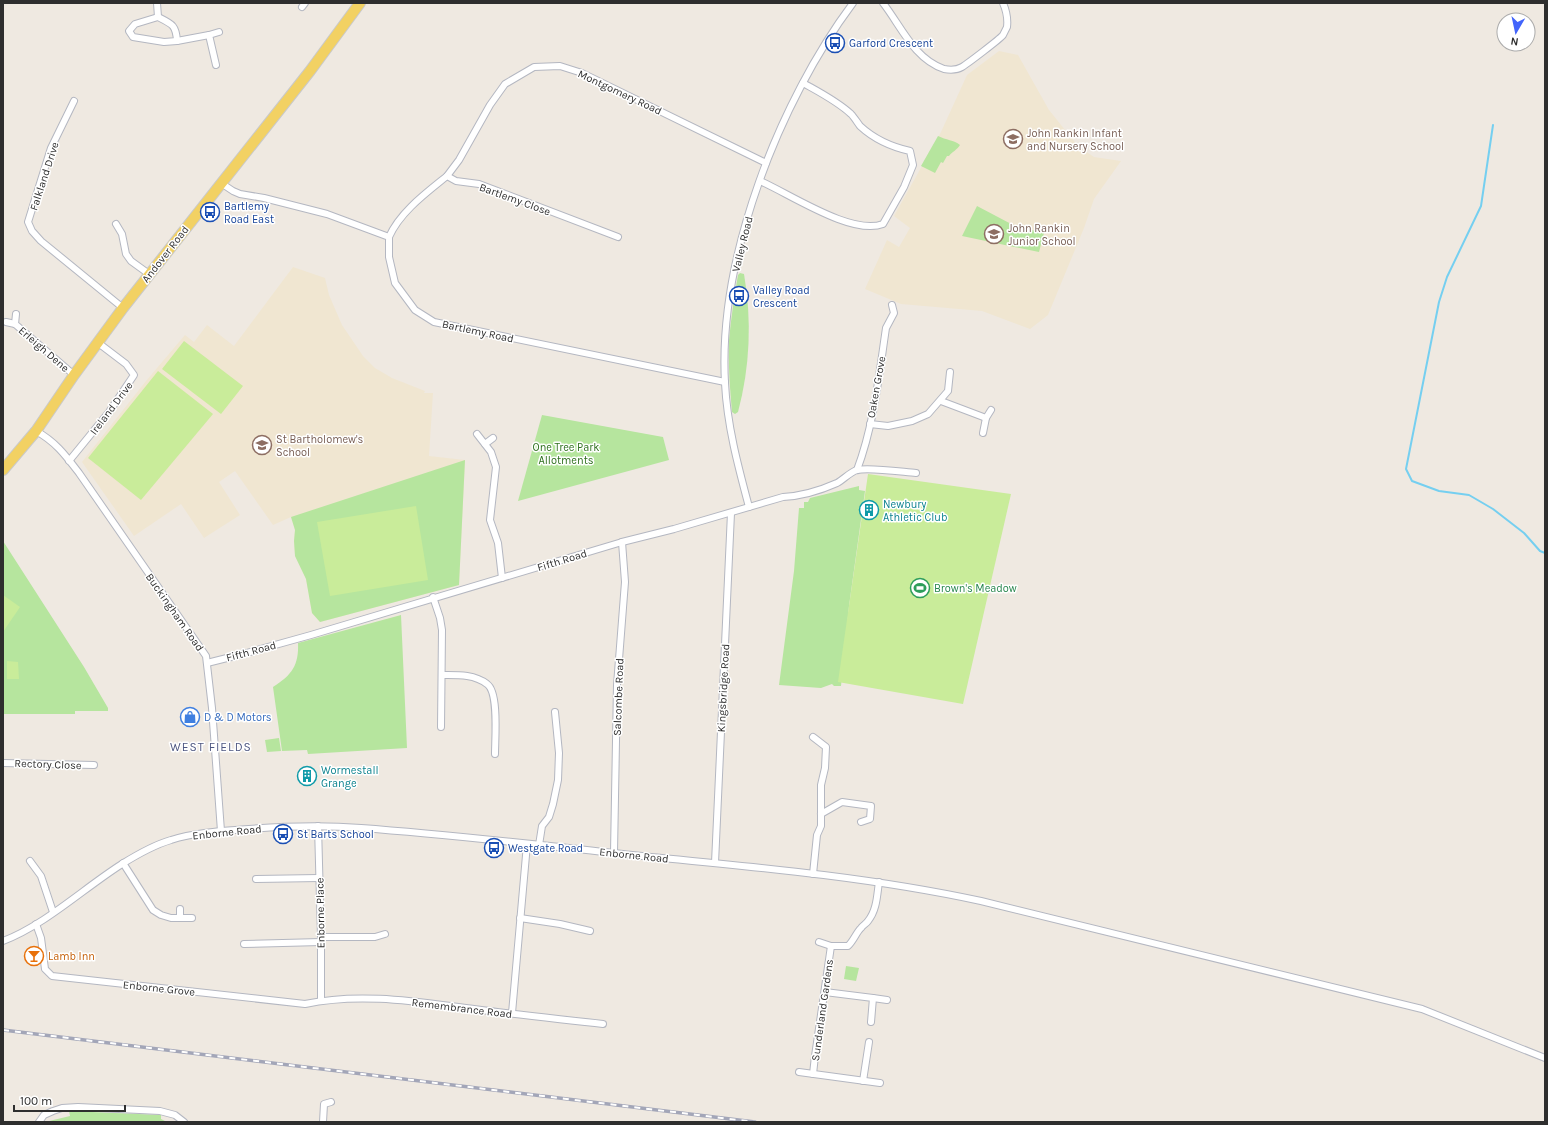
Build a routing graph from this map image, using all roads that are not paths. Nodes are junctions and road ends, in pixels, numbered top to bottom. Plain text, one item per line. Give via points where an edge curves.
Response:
1 (157, 3) edge
2 (360, 3) edge
3 (853, 3) edge
4 (883, 3) edge
5 (1003, 3) edge
6 (158, 17) junction
7 (219, 32) dead end
8 (210, 35) junction
9 (177, 41) junction
10 (216, 65) dead end
11 (803, 84) junction
12 (74, 101) dead end
13 (766, 163) junction
14 (447, 176) junction
15 (760, 181) junction
16 (221, 183) junction
17 (116, 224) dead end
18 (389, 237) junction
19 (618, 237) dead end
20 (149, 274) junction
21 (892, 305) dead end
22 (123, 308) junction
23 (16, 314) dead end
24 (6, 322) dead end
25 (15, 324) junction
26 (97, 342) junction
27 (950, 372) dead end
28 (74, 375) junction
29 (725, 382) junction
30 (941, 401) junction
31 (991, 410) dead end
32 (986, 418) junction
33 (870, 424) junction
34 (36, 430) junction
35 (983, 433) dead end
36 (477, 434) dead end
37 (493, 438) dead end
38 (485, 444) junction
39 (69, 461) junction
40 (3, 470) edge
41 (857, 470) junction
42 (916, 473) dead end
43 (749, 507) junction
44 (731, 513) junction
45 (622, 542) junction
46 (502, 578) junction
47 (433, 598) junction
48 (208, 663) junction
49 (442, 676) junction
50 (555, 712) dead end
51 (441, 727) dead end
52 (813, 737) dead end
53 (495, 754) dead end
54 (3, 763) edge
55 (94, 765) dead end
56 (821, 814) junction
57 (861, 822) dead end
58 (318, 826) junction
59 (221, 831) junction
60 (527, 844) junction
61 (539, 845) junction
62 (614, 853) junction
63 (30, 861) dead end
64 (123, 863) junction
65 (715, 863) junction
66 (813, 874) junction
67 (319, 878) junction
68 (256, 879) dead end
69 (879, 882) junction
70 (180, 909) dead end
71 (54, 912) junction
72 (180, 918) junction
73 (192, 918) dead end
74 (520, 918) junction
75 (36, 924) junction
76 (590, 931) dead end
77 (385, 934) dead end
78 (321, 940) junction
79 (3, 941) edge
80 (818, 942) dead end
81 (244, 944) dead end
82 (832, 946) junction
83 (825, 992) junction
84 (873, 998) junction
85 (321, 1000) junction
86 (887, 1000) dead end
87 (512, 1014) junction
88 (871, 1022) dead end
89 (603, 1024) dead end
90 (869, 1042) dead end
91 (1545, 1058) edge
92 (798, 1072) dead end
93 (813, 1074) junction
94 (863, 1081) junction
95 (880, 1083) dead end
96 (331, 1102) dead end
97 (39, 1122) edge
98 (184, 1122) edge
99 (323, 1122) edge

1 - 6 street
2 - 16 main road, Andover Road
3 - 11 street, Valley Road via 823,47
4 - 5 street via 907,39 926,59 949,70 963,66 1003,35 1007,26
6 - 9 street via 170,23 177,31
6 - 9 street via 135,24 129,31 133,37 164,42
7 - 8 street
8 - 9 street
8 - 10 street
11 - 13 street, Valley Road
11 - 15 street via 826,96 851,114 860,126 879,139 910,151 913,165 904,186 883,224 863,226 846,223 825,214
12 - 22 street, Falkland Drive via 51,148 28,222 41,241
13 - 14 street, Montgomery Road via 582,73 560,66 534,67 505,84
13 - 15 street, Valley Road
14 - 18 street via 403,216
14 - 19 street, Bartlemy Close via 456,181 479,184
15 - 29 street, Valley Road via 732,288 725,339
16 - 18 street via 240,194 327,214
16 - 20 main road, Andover Road
17 - 20 street via 122,234 126,254 131,261
18 - 29 street, Bartlemy Road via 389,258 395,283 415,310 434,322
20 - 22 main road, Andover Road
21 - 33 street, Oaken Grove via 894,313 886,328
22 - 26 main road, Andover Road
23 - 25 street, Erleigh Dene
24 - 25 street, Erleigh Dene
25 - 28 street, Erleigh Dene
26 - 28 main road, Andover Road
26 - 39 street, Ireland Drive via 126,364 134,375 109,412
27 - 30 street via 948,391
28 - 34 main road, Andover Road
29 - 43 street, Valley Road via 732,439
30 - 32 street
30 - 33 street via 928,414 912,421 888,426
31 - 32 street
32 - 35 street
33 - 41 street, Oaken Grove
34 - 39 street, Buckingham Road via 49,438
34 - 40 main road, Andover Road
36 - 38 street
37 - 38 street
38 - 46 street via 496,467 490,520 498,544
39 - 48 street, Buckingham Road via 198,643
41 - 42 street
41 - 43 street, Fifth Road via 837,483 812,492
43 - 44 street, Fifth Road
44 - 45 street, Fifth Road
44 - 65 street, Kingsbridge Road
45 - 46 street, Fifth Road
45 - 62 street, Salcombe Road via 625,582 617,685
46 - 47 street, Fifth Road
47 - 48 street, Fifth Road
47 - 49 street via 442,630
48 - 59 street, Buckingham Road
49 - 51 street
49 - 53 street via 476,678 489,684 494,694
50 - 61 street via 559,753 558,780 549,817 542,826
52 - 56 street via 826,747 821,785
54 - 55 street, Rectory Close
56 - 57 street via 842,802 871,806 870,819
56 - 66 street
58 - 59 street, Enborne Road
58 - 60 street, Enborne Road via 395,830
58 - 67 street, Enborne Place
59 - 64 street, Enborne Road via 171,840
60 - 61 street, Enborne Road
60 - 74 street
61 - 62 street, Enborne Road
62 - 65 street, Enborne Road
63 - 71 street via 41,876
64 - 71 street, Enborne Road
64 - 72 street via 153,910 170,918
65 - 66 street, Enborne Road
66 - 69 street, Enborne Road
67 - 68 street
67 - 78 street, Enborne Place
69 - 82 street, Sunderland Gardens via 873,912 868,921 848,946
69 - 91 street, Enborne Road via 981,901 1422,1009
70 - 72 street
71 - 75 street, Enborne Road
72 - 73 street
74 - 76 street
74 - 87 street
75 - 79 street, Enborne Road
75 - 85 street, Enborne Grove via 41,938 45,969 52,976 305,1004
77 - 78 street via 375,937
78 - 81 street
78 - 85 street, Enborne Place
80 - 82 street, Sunderland Gardens
82 - 83 street, Sunderland Gardens
83 - 84 street
83 - 93 street, Sunderland Gardens
84 - 86 street
84 - 88 street
85 - 87 street, Remembrance Road via 401,1000
87 - 89 street, Remembrance Road
90 - 94 street
92 - 93 street, Sunderland Gardens
93 - 94 street, Sunderland Gardens
94 - 95 street, Sunderland Gardens
96 - 99 street via 324,1104
97 - 98 street via 44,1115 53,1111 78,1107 160,1111 175,1115

